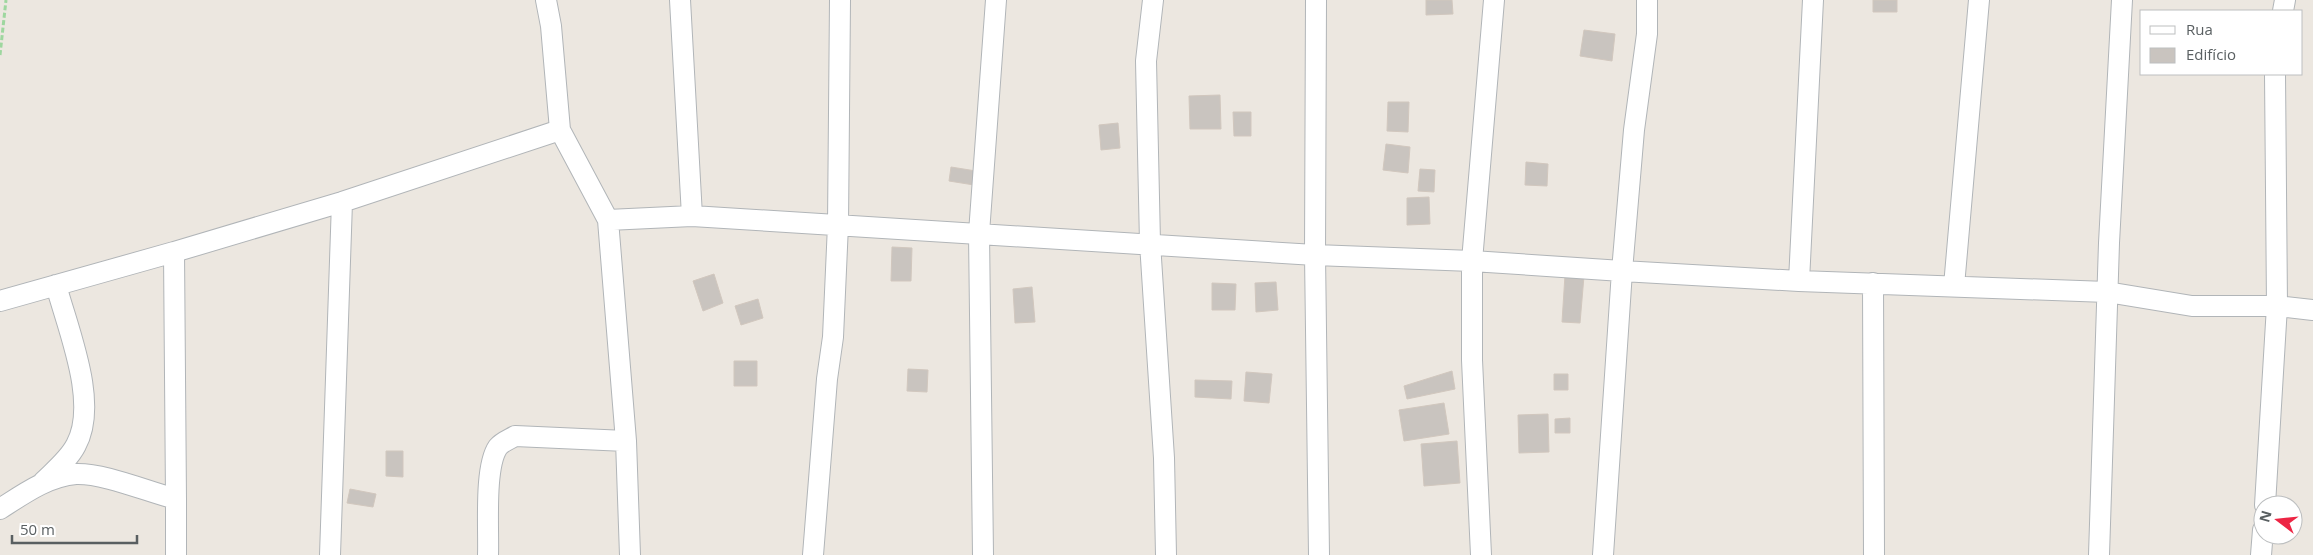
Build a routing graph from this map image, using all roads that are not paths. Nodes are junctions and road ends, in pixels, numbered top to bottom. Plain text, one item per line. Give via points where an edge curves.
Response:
1 (680, 0) edge
2 (840, 0) edge
3 (996, 0) edge
4 (1153, 0) edge
5 (1316, 0) edge
6 (1494, 0) edge
7 (1648, 0) edge
8 (1814, 0) edge
9 (1979, 0) edge
10 (2122, 0) edge
11 (546, 1) edge
12 (2275, 75) edge
13 (560, 130) junction
14 (342, 202) junction
15 (692, 216) junction
16 (608, 220) junction
17 (838, 225) junction
18 (979, 233) junction
19 (1150, 243) junction
20 (174, 252) junction
21 (1315, 255) junction
22 (1472, 261) junction
23 (1622, 271) junction
24 (1799, 281) junction
25 (1873, 283) junction
26 (56, 285) junction
27 (1954, 286) junction
28 (2107, 292) junction
29 (0, 301) edge
30 (2277, 306) junction
31 (2313, 310) edge
32 (626, 441) junction
33 (42, 484) junction
34 (2266, 495) edge
35 (176, 500) junction
36 (0, 509) edge
37 (176, 555) edge
38 (330, 555) edge
39 (488, 555) edge
40 (630, 555) edge
41 (813, 555) edge
42 (983, 555) edge
43 (1166, 555) edge
44 (1319, 555) edge
45 (1481, 555) edge
46 (1603, 555) edge
47 (1874, 555) edge
48 (2099, 555) edge

1 - 15 street
2 - 17 street
3 - 18 street
4 - 19 street via 1146,61
5 - 21 street
6 - 22 street
7 - 23 street
8 - 24 street
9 - 27 street
10 - 28 street
11 - 13 street
12 - 30 street
13 - 14 street
13 - 16 street
14 - 20 street
14 - 38 street
15 - 16 street
15 - 17 street
16 - 32 street
17 - 18 street
17 - 41 street via 833,337
18 - 19 street
18 - 42 street
19 - 21 street
19 - 43 street via 1164,458
20 - 26 street
20 - 35 street
21 - 22 street
21 - 44 street
22 - 23 street
22 - 45 street via 1472,360
23 - 24 street
23 - 46 street
24 - 25 street
25 - 27 street
25 - 47 street
26 - 29 street
26 - 33 street via 83,382 86,419 76,446
27 - 28 street
28 - 30 street via 2192,306
28 - 48 street
30 - 31 street
30 - 34 street
32 - 39 street via 515,436 499,446 490,479
32 - 40 street
33 - 35 street via 78,474
33 - 36 street
35 - 37 street

